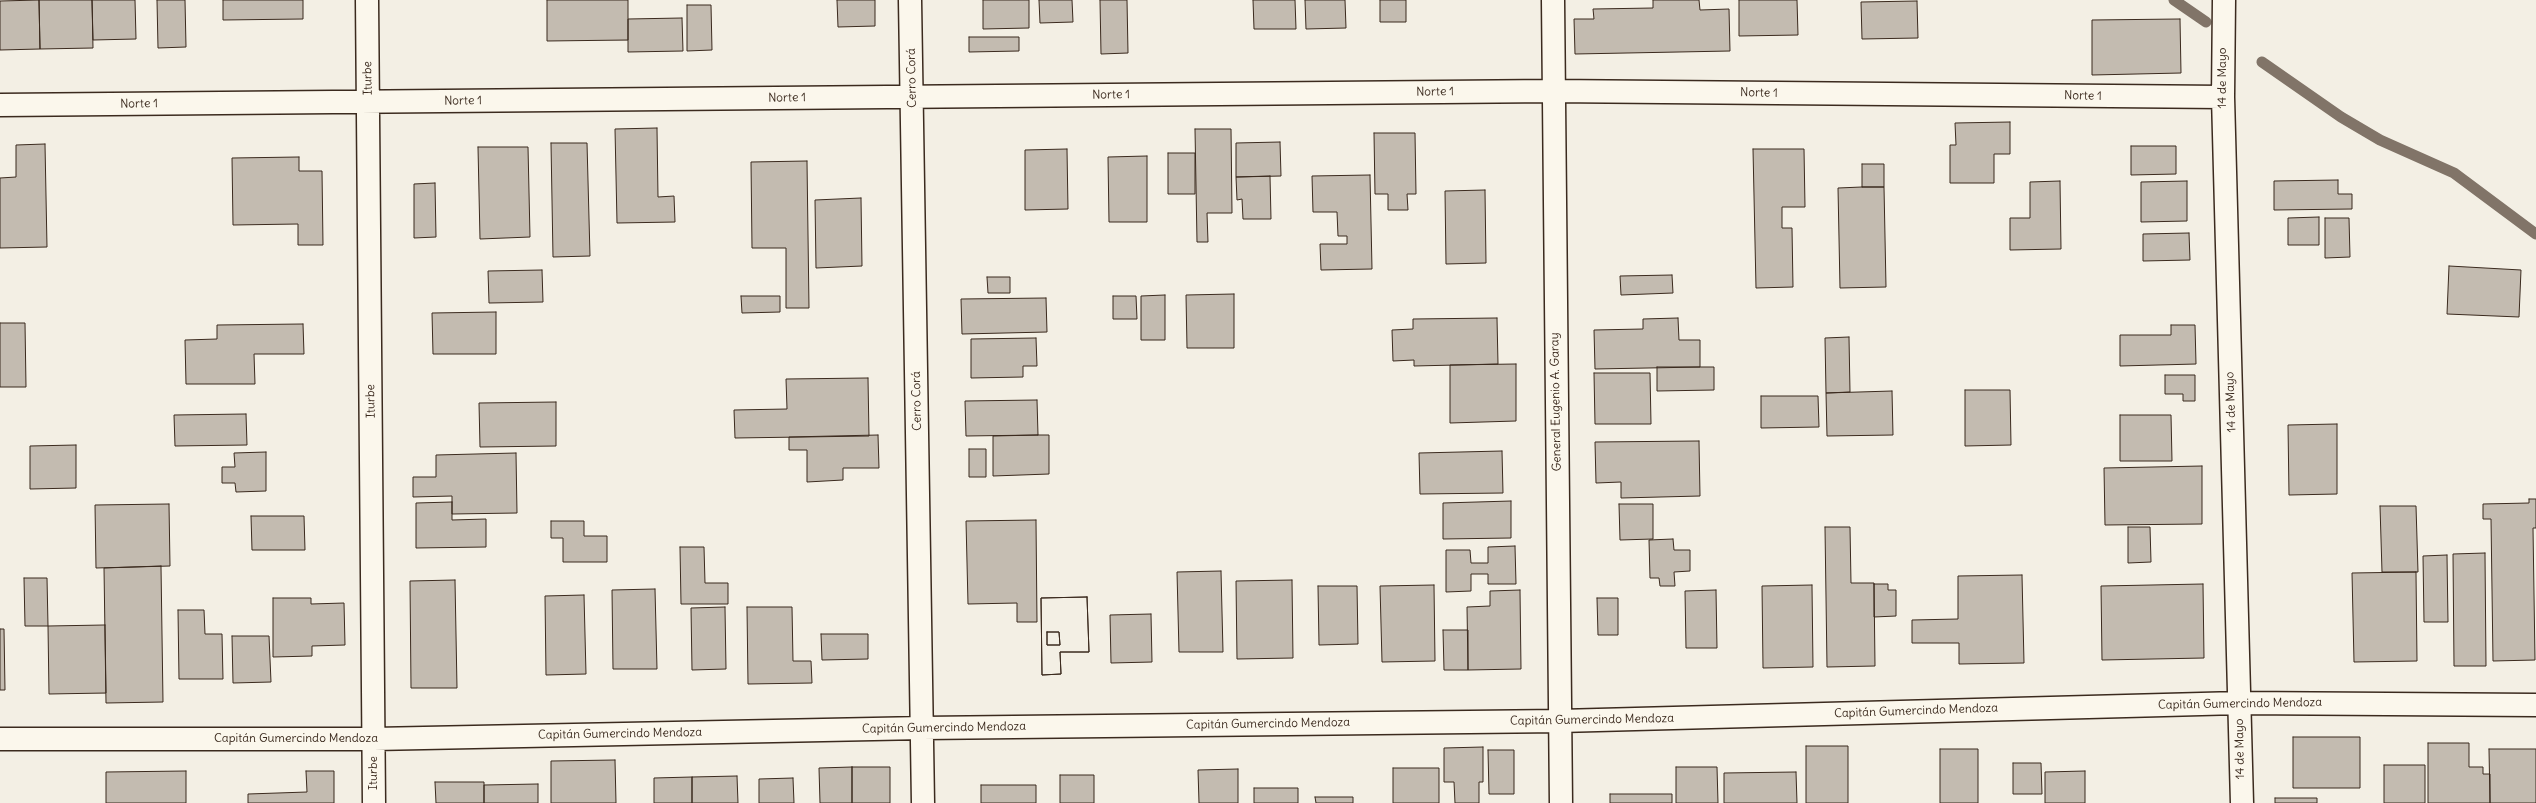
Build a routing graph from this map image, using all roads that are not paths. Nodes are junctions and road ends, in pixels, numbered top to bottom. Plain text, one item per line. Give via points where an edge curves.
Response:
1 (367, 0) edge
2 (910, 0) edge
3 (1553, 0) edge
4 (2224, 0) edge
5 (1552, 91) junction
6 (912, 97) junction
7 (2223, 97) junction
8 (368, 102) junction
9 (0, 106) edge
10 (2240, 703) junction
11 (2536, 705) edge
12 (1560, 721) junction
13 (923, 728) junction
14 (0, 738) edge
15 (374, 739) junction
16 (374, 803) edge
17 (923, 803) edge
18 (1561, 803) edge
19 (2242, 803) edge

1 - 8 street, Iturbe
2 - 6 street, Cerro Corá
3 - 5 street, General Eugenio A. Garay
4 - 7 street, 14 de Mayo
5 - 6 street, Norte 1
5 - 7 street, Norte 1
5 - 12 street, General Eugenio A. Garay
6 - 8 street, Norte 1
6 - 13 street, Cerro Corá
7 - 10 street, 14 de Mayo
8 - 9 street, Norte 1
8 - 15 street, Iturbe
10 - 11 street, Capitán Gumercindo Mendoza
10 - 12 street, Capitán Gumercindo Mendoza
10 - 19 street, 14 de Mayo
12 - 13 street, Capitán Gumercindo Mendoza
12 - 18 street, General Eugenio A. Garay
13 - 15 street, Capitán Gumercindo Mendoza
13 - 17 street, Cerro Corá
14 - 15 street, Capitán Gumercindo Mendoza
15 - 16 street, Iturbe

